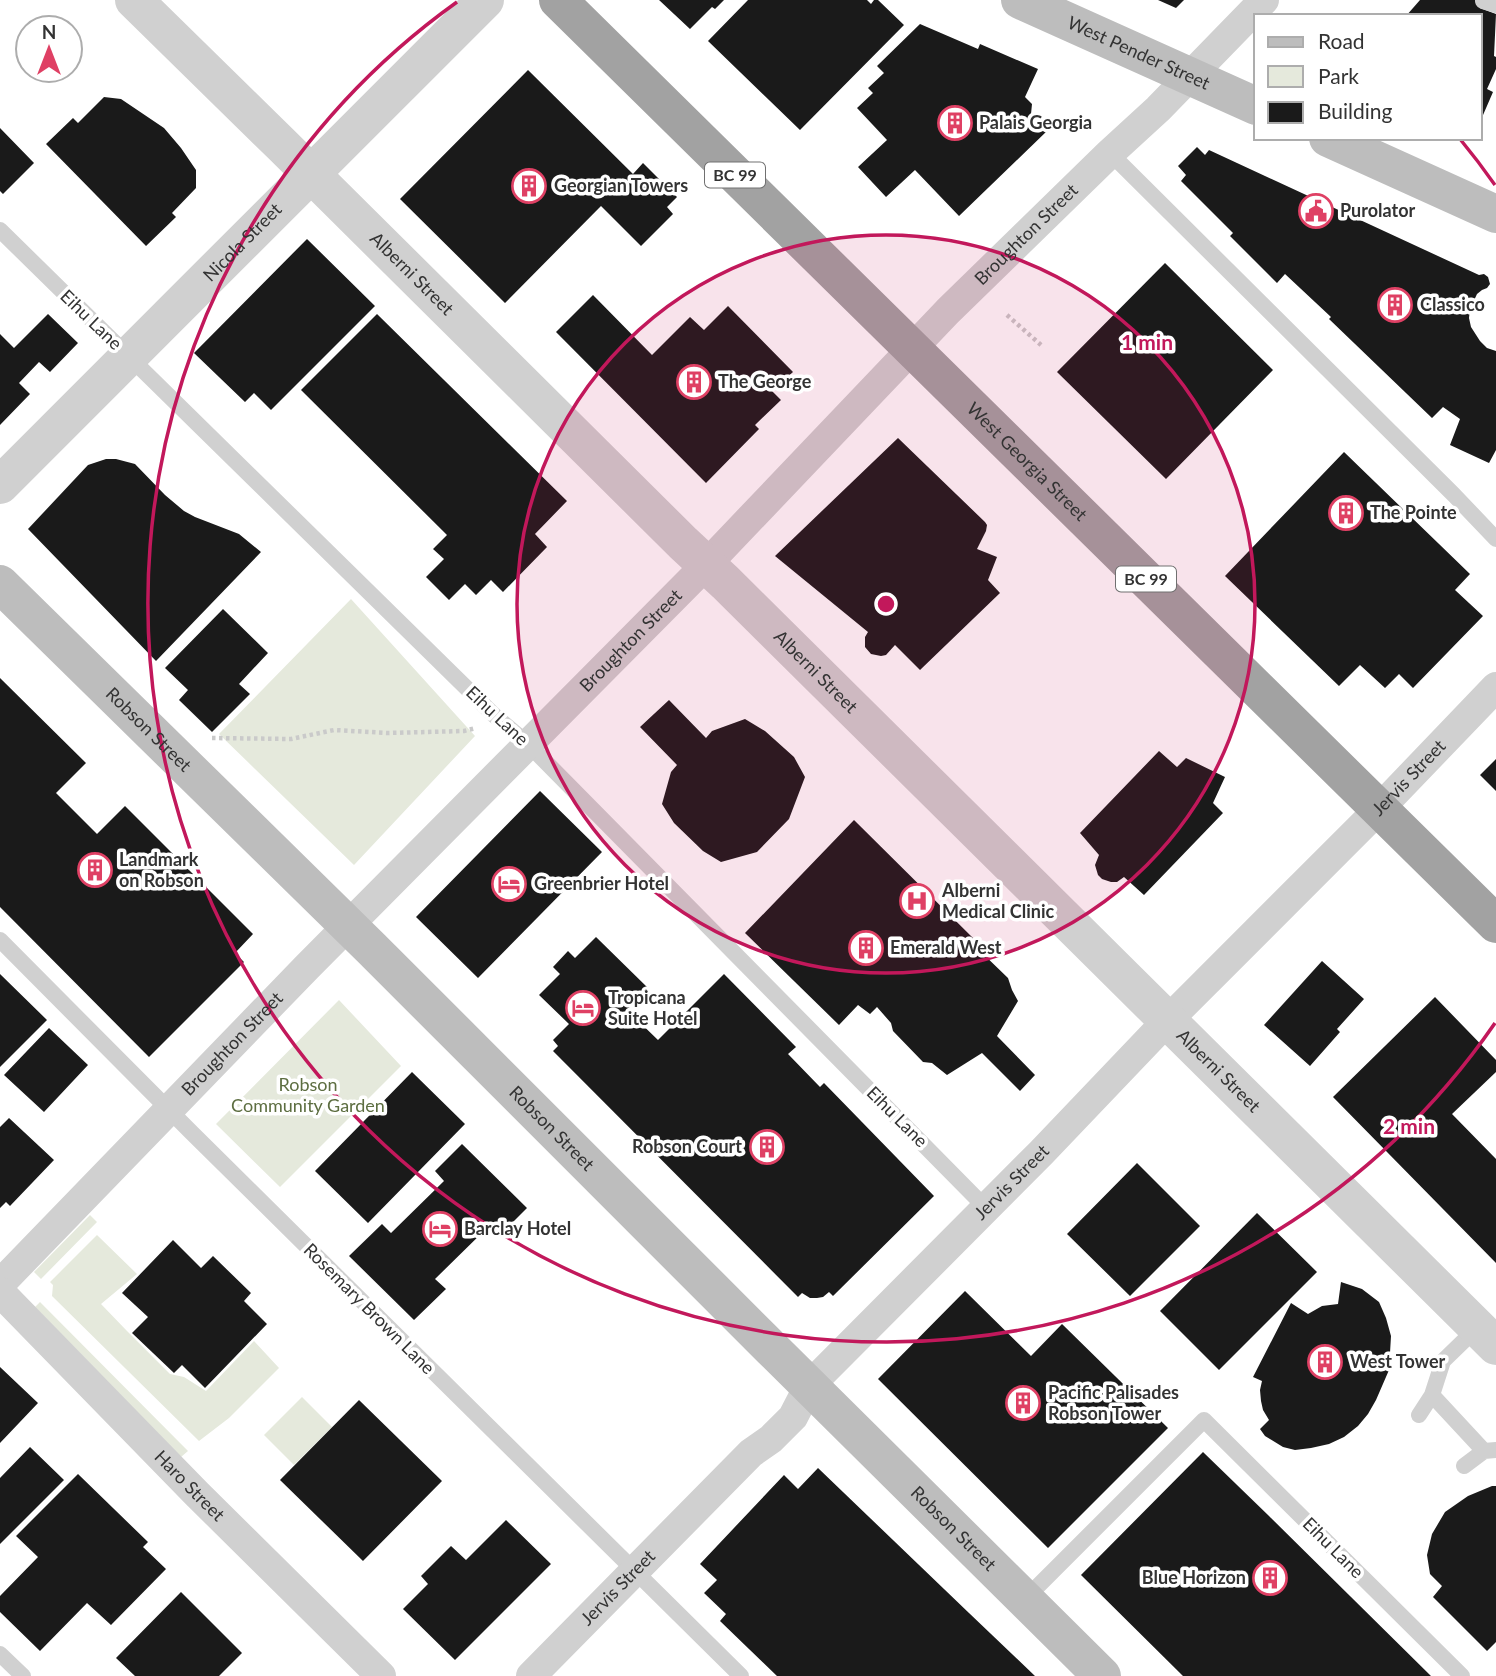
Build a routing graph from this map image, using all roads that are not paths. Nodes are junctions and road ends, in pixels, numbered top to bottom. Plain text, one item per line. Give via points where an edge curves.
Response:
1 (134, 0) edge
2 (485, 0) edge
3 (558, 0) edge
4 (1020, 0) edge
5 (1264, 0) edge
6 (1190, 76) junction
7 (1254, 105) edge
8 (1332, 140) edge
9 (1110, 153) junction
10 (311, 174) junction
11 (1496, 215) edge
12 (0, 230) edge
13 (912, 349) junction
14 (129, 356) junction
15 (0, 485) edge
16 (1496, 538) edge
17 (706, 565) junction
18 (0, 584) edge
19 (1496, 687) edge
20 (527, 743) junction
21 (1379, 809) junction
22 (1496, 924) edge
23 (348, 927) junction
24 (0, 940) edge
25 (1167, 1021) junction
26 (169, 1110) junction
27 (986, 1208) junction
28 (0, 1284) edge
29 (0, 1292) edge
30 (1487, 1337) edge
31 (809, 1386) junction
32 (1432, 1395) junction
33 (1419, 1415) dead end
34 (1490, 1450) edge
35 (1464, 1466) dead end
36 (634, 1570) junction
37 (1025, 1600) junction
38 (0, 1654) edge
39 (23, 1676) edge
40 (381, 1676) edge
41 (530, 1676) edge
42 (741, 1676) edge
43 (1102, 1676) edge
44 (1462, 1676) edge

1 - 10 street, Alberni Street
2 - 10 street, Nicola Street
3 - 13 highway, West Georgia Street / BC 99
4 - 6 main road, West Pender Street
5 - 6 street, Broughton Street
6 - 7 main road, West Pender Street
6 - 9 street, Broughton Street
8 - 11 main road
9 - 13 street, Broughton Street
9 - 16 lane
10 - 14 street, Nicola Street
10 - 17 street, Alberni Street
12 - 14 lane, Eihu Lane
13 - 17 street, Broughton Street
13 - 21 highway, West Georgia Street / BC 99
14 - 15 street, Nicola Street
14 - 20 lane, Eihu Lane
17 - 20 street, Broughton Street
17 - 25 street, Alberni Street
18 - 23 main road, Robson Street
19 - 21 street, Jervis Street
20 - 23 street, Broughton Street
20 - 27 lane, Eihu Lane
21 - 22 highway, West Georgia Street / BC 99
21 - 25 street, Jervis Street
23 - 26 street, Broughton Street
23 - 31 main road, Robson Street
24 - 26 lane, Rosemary Brown Lane
25 - 27 street, Jervis Street
25 - 30 street, Alberni Street
26 - 28 street, Broughton Street
26 - 36 lane, Rosemary Brown Lane
27 - 31 street, Jervis Street
29 - 40 street, Haro Street
30 - 32 lane via 1443,1361
31 - 36 street, Jervis Street via 793,1417
31 - 37 main road, Robson Street
32 - 33 lane
32 - 34 lane
34 - 35 lane
36 - 41 street, Jervis Street
36 - 42 lane, Rosemary Brown Lane
37 - 43 main road, Robson Street
37 - 44 lane, Eihu Lane via 1204,1420
38 - 39 lane

